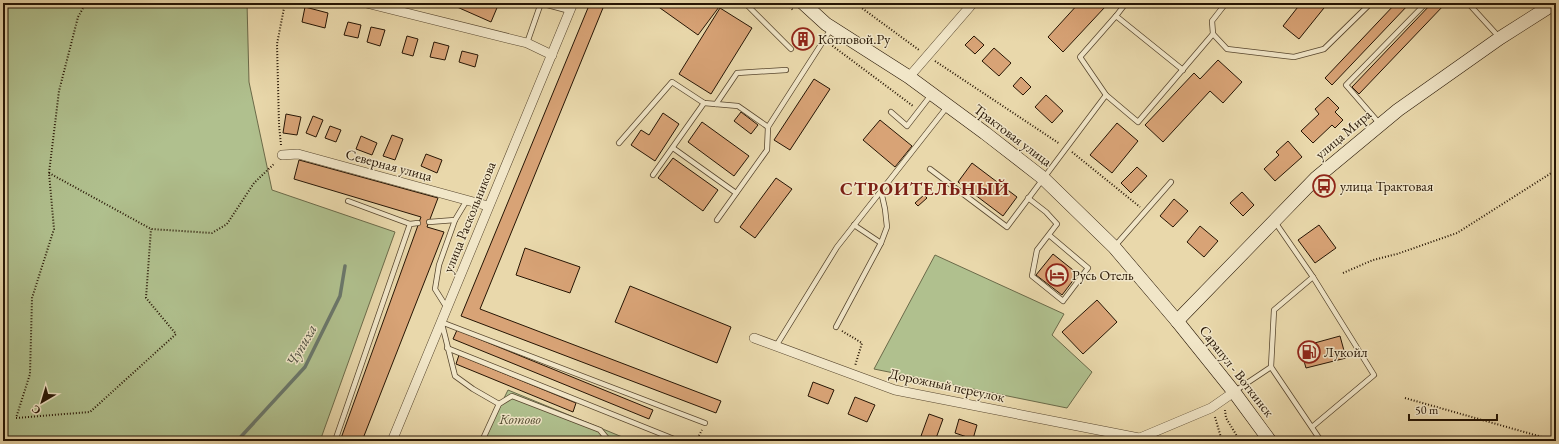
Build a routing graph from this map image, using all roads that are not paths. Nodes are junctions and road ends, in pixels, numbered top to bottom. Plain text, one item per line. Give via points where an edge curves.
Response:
1 (366, 3) edge
2 (541, 3) edge
3 (745, 3) edge
4 (973, 3) edge
5 (1126, 3) edge
6 (1226, 3) edge
7 (1371, 3) edge
8 (1426, 3) edge
9 (1468, 3) edge
10 (1555, 3) edge
11 (803, 6) edge
12 (572, 7) edge
13 (1116, 16) junction
14 (832, 28) junction
15 (1213, 34) junction
16 (1500, 38) junction
17 (527, 43) junction
18 (791, 49) dead end
19 (552, 55) junction
20 (786, 70) dead end
21 (1182, 70) junction
22 (909, 77) junction
23 (932, 94) junction
24 (1106, 95) junction
25 (704, 103) junction
26 (716, 104) junction
27 (948, 106) junction
28 (891, 112) dead end
29 (1380, 124) junction
30 (768, 127) junction
31 (620, 143) dead end
32 (673, 148) junction
33 (282, 156) road end
34 (930, 169) dead end
35 (653, 175) dead end
36 (1043, 178) junction
37 (1171, 182) dead end
38 (881, 190) junction
39 (736, 193) junction
40 (1028, 198) junction
41 (467, 200) junction
42 (348, 202) dead end
43 (488, 206) junction
44 (455, 220) junction
45 (717, 220) dead end
46 (1274, 221) junction
47 (429, 222) dead end
48 (418, 223) dead end
49 (410, 224) junction
50 (854, 225) junction
51 (1049, 235) junction
52 (882, 243) junction
53 (1114, 247) junction
54 (1313, 277) junction
55 (447, 308) junction
56 (1177, 321) junction
57 (441, 322) junction
58 (836, 327) road end
59 (754, 338) dead end
60 (776, 346) junction
61 (447, 348) junction
62 (1271, 367) junction
63 (1234, 392) junction
64 (499, 404) junction
65 (705, 423) road end
66 (1312, 427) junction
67 (674, 439) dead end
68 (1136, 440) edge
69 (335, 441) edge
70 (392, 441) edge
71 (482, 441) edge
72 (609, 441) edge
73 (1270, 441) edge
74 (1321, 441) edge

1 - 17 street
2 - 12 lane
2 - 17 lane
3 - 18 lane
4 - 22 street
5 - 13 lane
6 - 15 lane via 1212,22
7 - 15 lane via 1324,50 1294,57 1227,49
8 - 29 lane via 1346,85
9 - 16 lane
10 - 16 main road, улица Мира
11 - 14 main road, Трактовая улица
12 - 19 street, улица Раскольникова
13 - 21 lane
13 - 24 lane via 1080,57
14 - 22 main road, Трактовая улица
14 - 30 lane
15 - 21 lane
16 - 29 main road, улица Мира
17 - 19 street
19 - 43 street, улица Раскольникова
20 - 26 lane via 737,73
21 - 24 lane via 1138,122
22 - 23 main road, Трактовая улица
23 - 27 main road, Трактовая улица
23 - 28 lane via 907,126
24 - 36 lane
25 - 26 lane
25 - 31 lane via 672,82
25 - 32 lane
26 - 30 lane via 738,106
27 - 36 main road, Трактовая улица
27 - 38 lane
29 - 46 main road, улица Мира via 1316,178
30 - 39 lane via 767,150
32 - 35 lane
32 - 39 lane
33 - 41 street, Северная улица via 298,154
34 - 40 lane via 1007,227
36 - 40 lane
36 - 53 main road, Трактовая улица
37 - 53 lane
38 - 50 lane
38 - 52 lane via 887,227
39 - 45 lane
40 - 51 lane via 1057,224
41 - 43 street, Северная улица
41 - 44 lane
42 - 49 lane
43 - 55 street, улица Раскольникова
44 - 47 lane
44 - 55 lane via 439,265 436,289
46 - 54 lane
46 - 56 main road, улица Мира
48 - 49 lane
49 - 69 lane
50 - 52 lane
50 - 60 lane via 837,247
51 - 51 lane via 1037,250 1032,276 1062,301 1088,268
52 - 58 lane
53 - 56 main road, Трактовая улица
54 - 62 lane via 1274,310
54 - 66 lane via 1374,375
55 - 57 street, улица Раскольникова
56 - 63 main road, Сарапул - Воткинск
57 - 61 lane
57 - 65 lane
57 - 70 street, улица Раскольникова
59 - 60 street, Дорожный переулок
60 - 68 street, Дорожный переулок via 895,390
61 - 64 lane via 455,376
61 - 67 lane
62 - 63 lane
62 - 66 lane
63 - 68 street via 1211,408
63 - 73 main road, Сарапул - Воткинск
64 - 71 lane
64 - 72 lane via 512,396 600,430
66 - 74 lane

